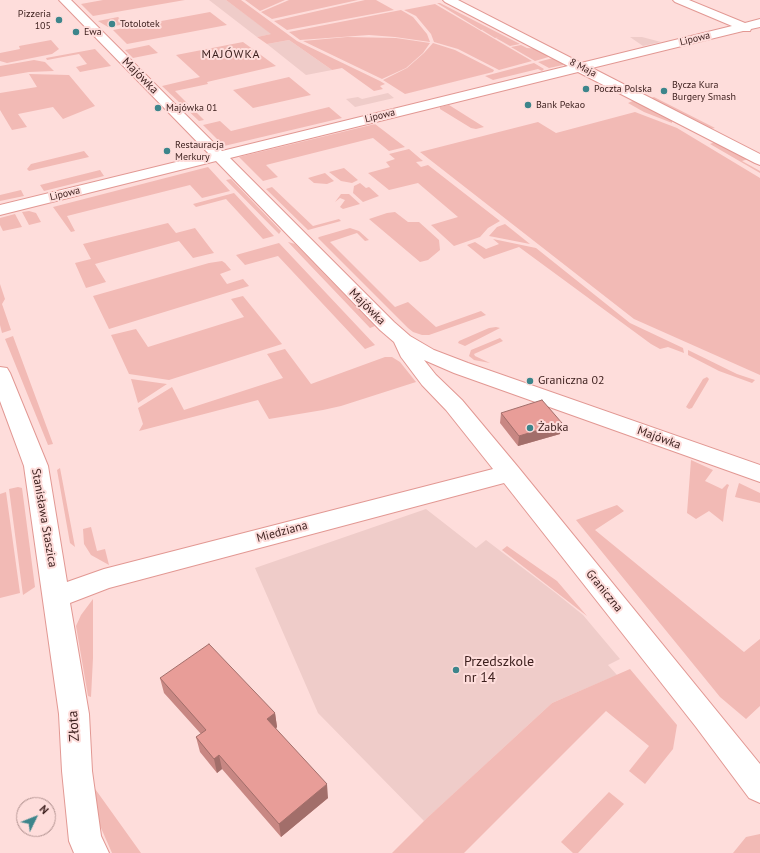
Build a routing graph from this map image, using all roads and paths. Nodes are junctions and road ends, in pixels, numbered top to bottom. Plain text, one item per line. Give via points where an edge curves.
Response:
1 (65, 0) edge
2 (449, 0) edge
3 (679, 0) edge
4 (760, 23) edge
5 (743, 27) junction
6 (760, 34) edge
7 (581, 67) junction
8 (219, 156) junction
9 (760, 160) edge
10 (0, 210) edge
11 (403, 340) junction
12 (461, 368) junction
13 (0, 373) edge
14 (447, 396) junction
15 (510, 473) junction
16 (760, 474) edge
17 (57, 597) junction
18 (760, 788) edge
19 (93, 853) edge

1 - 8 street, Majówka
2 - 7 street, 8 Maja
3 - 5 street
4 - 5 street, Lipowa
5 - 6 street
5 - 7 street, Lipowa
7 - 8 street, Lipowa
7 - 9 street, 8 Maja
8 - 10 street, Lipowa
8 - 11 street, Majówka
11 - 12 street, Majówka via 427,354
11 - 14 street, Graniczna via 411,357 429,380
12 - 14 street
12 - 16 street, Majówka
13 - 17 street, Stanisława Staszica via 36,466
14 - 15 street, Graniczna
15 - 17 street, Miedziana via 104,579
15 - 18 street, Graniczna
17 - 19 street, Złota via 74,714 85,841

